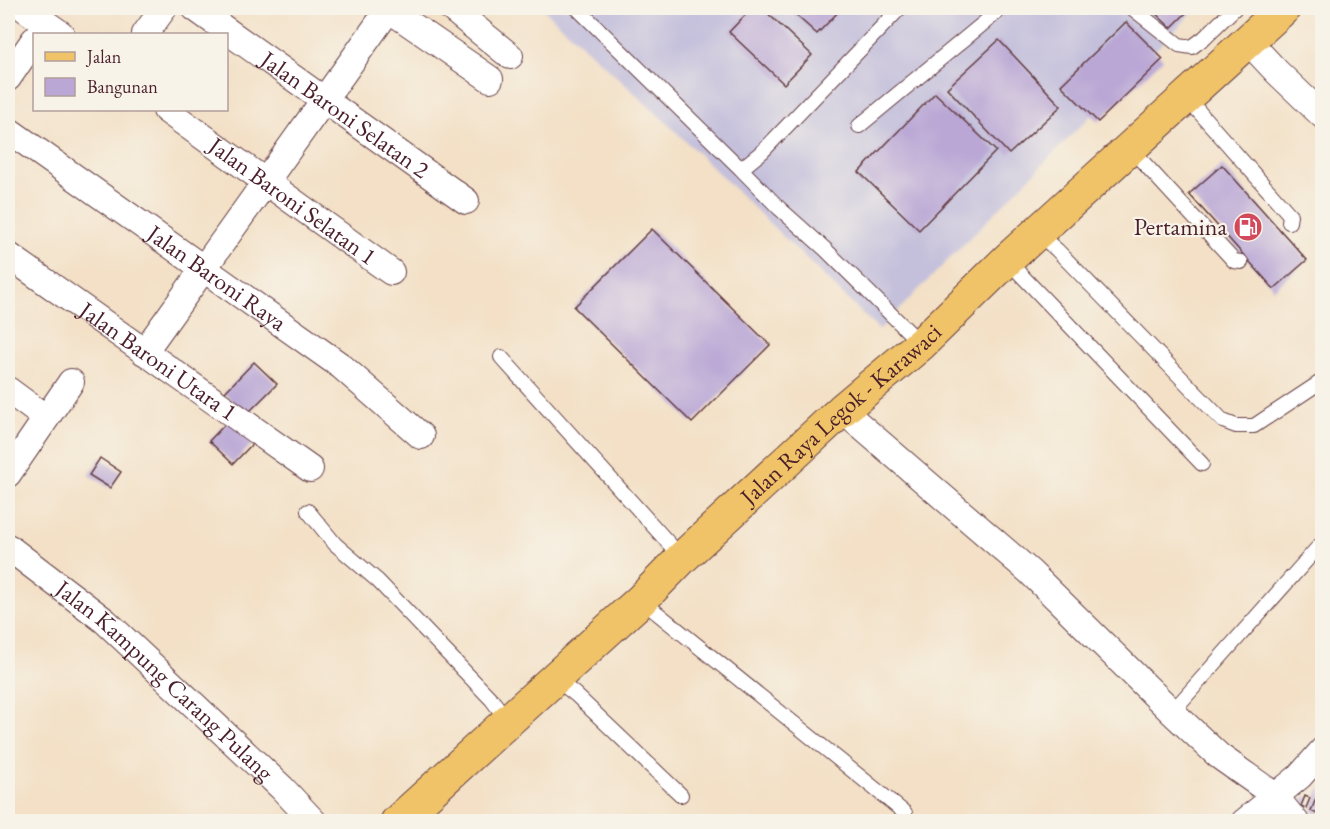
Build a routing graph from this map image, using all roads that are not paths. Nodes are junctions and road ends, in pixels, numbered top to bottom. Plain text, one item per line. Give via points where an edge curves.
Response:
1 (24, 8) edge
2 (164, 8) edge
3 (195, 8) edge
4 (388, 8) edge
5 (451, 8) edge
6 (577, 8) edge
7 (900, 8) edge
8 (1002, 8) edge
9 (1132, 8) edge
10 (1235, 8) edge
11 (1284, 8) edge
12 (45, 33) edge
13 (146, 33) edge
14 (1248, 41) junction
15 (33, 48) edge
16 (510, 57) dead end
17 (8, 78) edge
18 (490, 79) dead end
19 (1186, 97) junction
20 (324, 99) junction
21 (167, 111) edge
22 (1323, 115) edge
23 (859, 126) dead end
24 (8, 130) edge
25 (1130, 148) junction
26 (741, 169) junction
27 (265, 181) junction
28 (466, 201) dead end
29 (1289, 222) dead end
30 (1037, 233) junction
31 (8, 255) edge
32 (1007, 260) junction
33 (1241, 262) dead end
34 (203, 268) junction
35 (391, 272) dead end
36 (921, 344) junction
37 (144, 352) junction
38 (501, 357) dead end
39 (1323, 381) edge
40 (71, 382) dead end
41 (8, 390) edge
42 (842, 410) junction
43 (46, 418) junction
44 (421, 436) dead end
45 (1202, 464) dead end
46 (310, 469) dead end
47 (8, 474) edge
48 (308, 511) dead end
49 (1320, 545) dead end
50 (8, 547) edge
51 (682, 558) junction
52 (641, 600) junction
53 (555, 678) junction
54 (1173, 712) junction
55 (507, 720) junction
56 (1323, 751) edge
57 (681, 795) dead end
58 (1274, 795) junction
59 (905, 813) dead end
60 (314, 822) edge
61 (397, 822) edge
62 (1244, 822) edge
63 (1296, 822) edge

1 - 12 street
2 - 13 street
3 - 20 street, Jalan Baroni Selatan 2
4 - 18 street
4 - 20 street
5 - 16 street
6 - 26 lane
7 - 26 lane via 763,151
8 - 23 lane
9 - 10 lane via 1179,45 1192,47
11 - 14 main road, Jalan Raya Legok - Karawaci
14 - 19 main road, Jalan Raya Legok - Karawaci
14 - 22 street
15 - 17 street
19 - 25 main road, Jalan Raya Legok - Karawaci
19 - 29 lane via 1290,215
20 - 27 street
20 - 28 street, Jalan Baroni Selatan 2
21 - 27 street, Jalan Baroni Selatan 1
24 - 34 street, Jalan Baroni Raya
25 - 30 main road, Jalan Raya Legok - Karawaci
25 - 33 lane via 1234,261
26 - 36 lane
27 - 34 street
27 - 35 street, Jalan Baroni Selatan 1
30 - 32 main road, Jalan Raya Legok - Karawaci
30 - 39 lane via 1222,421 1254,426
31 - 37 street, Jalan Baroni Utara 1
32 - 36 main road, Jalan Raya Legok - Karawaci
32 - 45 lane
34 - 37 street
34 - 44 street, Jalan Baroni Raya via 340,366
36 - 42 main road, Jalan Raya Legok - Karawaci
37 - 46 street, Jalan Baroni Utara 1
38 - 51 lane
40 - 43 street
41 - 43 street
42 - 51 main road, Jalan Raya Legok - Karawaci
42 - 54 street via 1030,572
43 - 47 street
48 - 55 lane via 334,544 378,581
49 - 54 lane
50 - 60 street, Jalan Kampung Carang Pulang via 105,621
51 - 52 main road, Jalan Raya Legok - Karawaci
52 - 53 main road, Jalan Raya Legok - Karawaci
52 - 59 lane
53 - 55 main road, Jalan Raya Legok - Karawaci
53 - 57 lane
54 - 58 street via 1219,756
55 - 61 main road, Jalan Raya Legok - Karawaci
56 - 58 street via 1300,776
58 - 62 street
58 - 63 street

